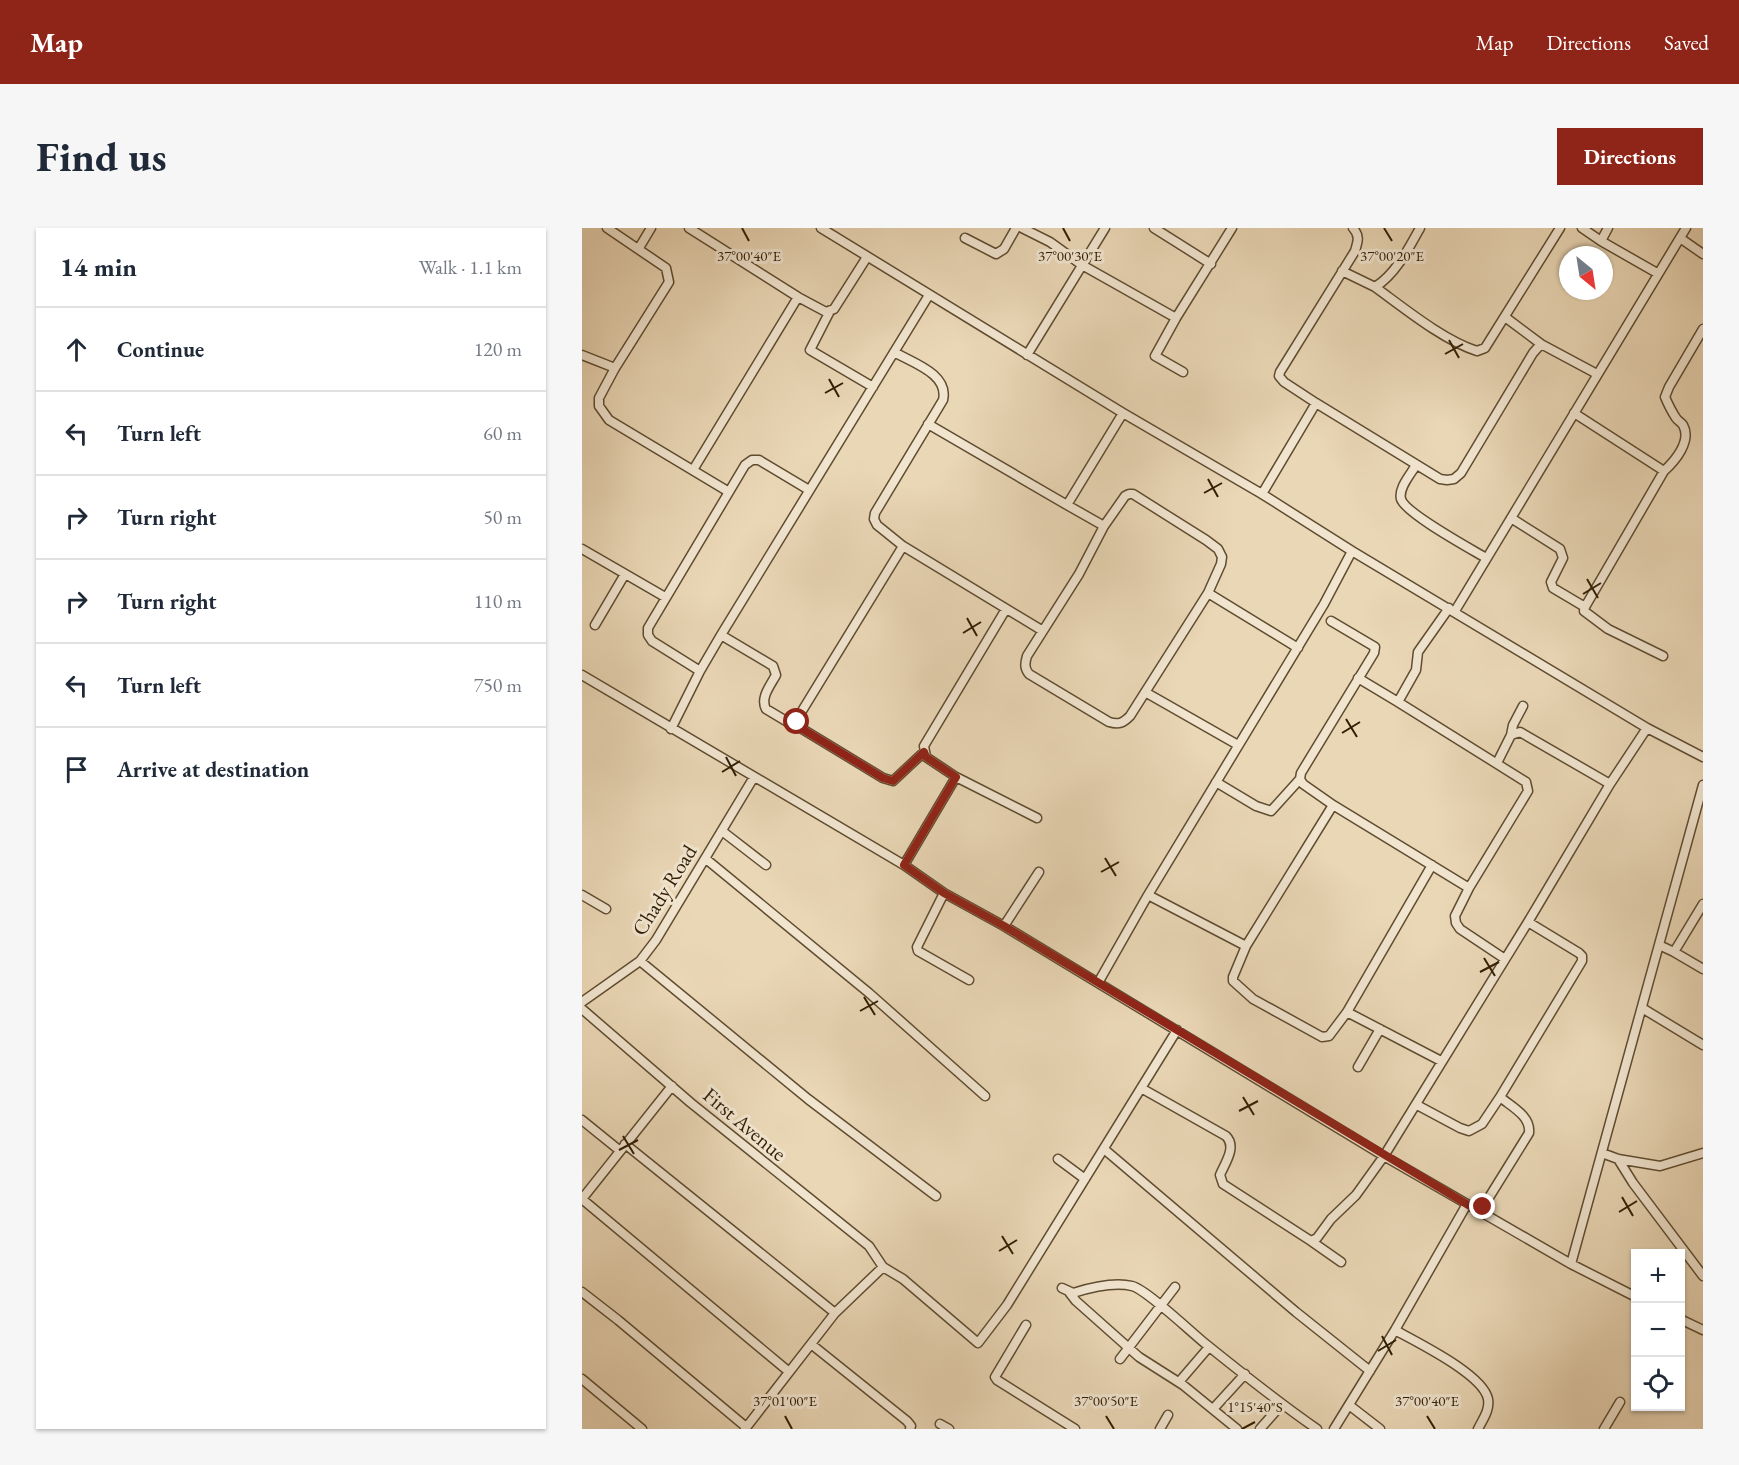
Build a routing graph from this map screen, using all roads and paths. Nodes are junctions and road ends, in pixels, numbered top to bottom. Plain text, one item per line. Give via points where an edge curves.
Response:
1 (607, 228) edge
2 (651, 228) edge
3 (689, 228) edge
4 (820, 228) edge
5 (839, 228) edge
6 (1016, 228) edge
7 (1022, 228) edge
8 (1105, 228) edge
9 (1154, 228) edge
10 (1232, 228) edge
11 (1353, 228) edge
12 (1420, 228) edge
13 (1560, 228) edge
14 (1582, 228) edge
15 (1608, 228) edge
16 (1686, 228) edge
17 (835, 237) junction
18 (965, 238) dead end
19 (1680, 238) junction
20 (1601, 241) junction
21 (639, 248) junction
22 (1703, 254) edge
23 (867, 256) junction
24 (1211, 264) junction
25 (1082, 265) junction
26 (1342, 271) junction
27 (1657, 273) junction
28 (1375, 287) junction
29 (929, 295) junction
30 (798, 297) junction
31 (830, 311) junction
32 (1505, 317) junction
33 (1176, 318) junction
34 (1703, 329) edge
35 (1541, 344) junction
36 (894, 352) junction
37 (582, 355) edge
38 (1027, 355) junction
39 (615, 368) junction
40 (1184, 372) dead end
41 (1597, 374) junction
42 (873, 387) junction
43 (1316, 403) junction
44 (1123, 413) junction
45 (1574, 413) junction
46 (928, 424) junction
47 (1416, 465) junction
48 (693, 470) junction
49 (1664, 471) junction
50 (809, 490) junction
51 (729, 492) junction
52 (1262, 494) junction
53 (1067, 505) junction
54 (1511, 518) junction
55 (1104, 526) junction
56 (903, 546) junction
57 (582, 549) edge
58 (1352, 551) junction
59 (1486, 558) junction
60 (625, 574) junction
61 (1208, 592) junction
62 (665, 597) junction
63 (1585, 607) junction
64 (1006, 609) junction
65 (1452, 609) junction
66 (1331, 621) dead end
67 (595, 625) dead end
68 (1042, 631) junction
69 (721, 634) junction
70 (1298, 648) junction
71 (1663, 656) dead end
72 (700, 671) junction
73 (582, 675) edge
74 (1358, 678) junction
75 (1145, 692) junction
76 (1398, 702) junction
77 (1523, 706) dead end
78 (794, 724) junction
79 (1647, 728) junction
80 (671, 729) junction
81 (1511, 735) junction
82 (1238, 745) junction
83 (924, 752) junction
84 (1703, 758) edge
85 (1497, 763) junction
86 (754, 777) junction
87 (956, 777) junction
88 (1300, 779) junction
89 (1215, 782) junction
90 (1610, 784) junction
91 (1703, 785) edge
92 (1333, 805) junction
93 (1037, 818) dead end
94 (722, 831) junction
95 (706, 859) junction
96 (766, 865) dead end
97 (904, 865) junction
98 (1432, 865) junction
99 (1039, 872) dead end
100 (1469, 888) junction
101 (944, 893) junction
102 (582, 895) edge
103 (1148, 895) junction
104 (1703, 904) edge
105 (606, 909) dead end
106 (1528, 922) junction
107 (1004, 926) junction
108 (1659, 945) junction
109 (1246, 946) junction
110 (1674, 952) junction
111 (1505, 958) junction
112 (640, 961) junction
113 (1703, 969) edge
114 (969, 980) dead end
115 (1098, 983) junction
116 (582, 1002) edge
117 (1642, 1008) junction
118 (582, 1009) edge
119 (1347, 1012) junction
120 (1380, 1029) junction
121 (1177, 1030) junction
122 (1703, 1045) edge
123 (1441, 1061) junction
124 (1358, 1067) dead end
125 (672, 1086) junction
126 (1141, 1088) junction
127 (985, 1096) dead end
128 (1500, 1097) junction
129 (1417, 1106) junction
130 (582, 1120) edge
131 (622, 1147) junction
132 (1104, 1149) junction
133 (1602, 1153) junction
134 (1703, 1153) edge
135 (1384, 1156) junction
136 (1058, 1159) dead end
137 (1618, 1159) junction
138 (1085, 1179) junction
139 (936, 1196) dead end
140 (582, 1199) edge
141 (1467, 1204) junction
142 (1480, 1212) junction
143 (1311, 1242) junction
144 (1341, 1262) dead end
145 (1571, 1264) junction
146 (883, 1267) junction
147 (1703, 1276) edge
148 (1175, 1287) dead end
149 (582, 1292) edge
150 (1631, 1295) edge
151 (1160, 1306) junction
152 (835, 1313) junction
153 (1685, 1321) edge
154 (1026, 1325) dead end
155 (1395, 1330) junction
156 (1703, 1330) edge
157 (811, 1344) junction
158 (1129, 1347) junction
159 (1209, 1347) junction
160 (1120, 1359) dead end
161 (788, 1371) junction
162 (1370, 1371) junction
163 (1245, 1374) junction
164 (582, 1379) edge
165 (1179, 1383) junction
166 (1620, 1402) dead end
167 (1282, 1404) junction
168 (1349, 1405) junction
169 (1213, 1409) junction
170 (1168, 1414) dead end
171 (1300, 1417) junction
172 (940, 1424) dead end
173 (745, 1428) edge
174 (642, 1429) edge
175 (910, 1429) edge
176 (950, 1429) edge
177 (1076, 1429) edge
178 (1161, 1429) edge
179 (1237, 1429) edge
180 (1260, 1429) edge
181 (1298, 1429) edge
182 (1316, 1429) edge
183 (1334, 1429) edge
184 (1380, 1429) edge
185 (1478, 1429) edge
186 (1604, 1429) edge

1 - 21 street
2 - 21 street
3 - 30 street
4 - 17 street
5 - 17 street
6 - 18 street via 996,255
7 - 25 street
8 - 25 street
9 - 24 street
10 - 24 street
11 - 26 street via 1358,241
12 - 28 street via 1384,282
13 - 32 street
14 - 20 street
15 - 20 street
16 - 19 street
17 - 23 street
19 - 22 street
19 - 27 street
20 - 27 street
21 - 39 street via 666,268 669,282
23 - 29 street
23 - 31 street
24 - 33 street
25 - 33 street
25 - 38 street
26 - 28 street
26 - 43 street via 1279,376
27 - 41 street
28 - 32 street via 1420,320 1477,351 1485,348
29 - 36 street
29 - 38 street
30 - 31 street
30 - 48 street
31 - 42 street via 810,350
32 - 35 street
33 - 40 street via 1155,356
34 - 49 street via 1665,397 1685,432 1675,461
35 - 41 street
35 - 47 street via 1461,473 1454,479 1440,479
36 - 42 street
36 - 46 street via 943,384 943,400
37 - 39 street
38 - 44 street
39 - 48 street via 599,398 603,413
41 - 45 street
42 - 50 street
43 - 47 street
43 - 52 street
44 - 52 street
44 - 53 street
45 - 49 street
45 - 54 street
46 - 53 street
46 - 56 street via 875,513 874,519 882,531
47 - 59 street via 1402,490 1405,505
48 - 51 street
49 - 63 street
50 - 51 street via 759,460 752,460
50 - 69 street
51 - 62 street
52 - 58 street
53 - 55 street
54 - 59 street
54 - 63 street via 1560,549 1563,558 1551,585
55 - 61 street via 1125,496 1133,494 1206,540 1222,557
55 - 68 street
56 - 64 street
56 - 78 street
57 - 60 street
58 - 65 street
58 - 70 street
59 - 65 street
60 - 62 street
60 - 67 street
61 - 70 street
61 - 75 street
62 - 72 street via 648,635
63 - 71 street via 1588,615 1608,629
64 - 68 street
64 - 83 street
65 - 76 street via 1418,652 1416,670
65 - 79 street
66 - 74 street via 1375,647
68 - 75 street via 1027,656 1026,670 1109,722 1125,722
69 - 72 street
69 - 78 street via 773,666 776,675 764,705
70 - 82 street
72 - 80 street
73 - 80 street
74 - 76 street
74 - 88 street
75 - 82 street
76 - 85 street
77 - 81 street
78 - 83 street via 893,781
79 - 84 street
79 - 90 street
80 - 86 street
81 - 85 street
81 - 90 street via 1520,732
82 - 89 street
83 - 87 street
85 - 100 street via 1526,782 1528,791
86 - 94 street, Chady Road
86 - 97 street
87 - 93 street
87 - 97 street
88 - 89 street via 1271,811
88 - 92 street
89 - 103 street
90 - 106 street
91 - 108 street
92 - 98 street
92 - 109 street
94 - 95 street, Chady Road
94 - 96 street
95 - 112 street, Chady Road
95 - 127 street via 869,993
97 - 101 street
98 - 100 street
98 - 119 street
99 - 107 street
100 - 111 street via 1455,916 1456,923
101 - 107 street
101 - 114 street via 918,951
102 - 105 street
103 - 109 street
103 - 115 street
104 - 110 street
106 - 111 street
106 - 128 street via 1579,952 1582,961
107 - 115 street
108 - 110 street
108 - 117 street
109 - 119 street via 1233,981 1253,999 1322,1037 1329,1035
110 - 113 street
111 - 123 street
112 - 116 street, Chady Road
112 - 139 street via 808,1099
115 - 121 street
117 - 122 street
117 - 133 street
118 - 125 street, First Avenue
119 - 120 street
120 - 123 street
120 - 124 street
121 - 126 street
121 - 135 street
123 - 129 street
125 - 131 street
125 - 146 street, First Avenue via 868,1246
126 - 132 street
126 - 143 street via 1226,1136 1232,1148 1220,1181
128 - 129 street via 1482,1124 1469,1131
128 - 142 street via 1526,1118 1529,1133
129 - 135 street
130 - 131 street
131 - 140 street
131 - 152 street
132 - 138 street
132 - 162 street
133 - 137 street
133 - 145 street
134 - 137 street via 1660,1166
135 - 141 street
135 - 143 street via 1356,1195
136 - 138 street
137 - 147 street
138 - 146 street, First Avenue via 1007,1305 978,1343 903,1279
140 - 161 street
141 - 142 street
141 - 155 street
142 - 145 street
143 - 144 street
145 - 150 street
146 - 152 street
148 - 151 street
149 - 173 street
151 - 158 street
151 - 158 street via 1132,1286 1065,1290
151 - 159 street
152 - 157 street
153 - 156 street
154 - 177 street via 995,1377
155 - 162 street
155 - 185 street via 1482,1386 1488,1410
157 - 161 street
157 - 175 street via 907,1421
158 - 160 street
158 - 165 street
159 - 163 street
159 - 165 street
161 - 173 street
162 - 168 street
163 - 167 street
163 - 169 street
164 - 174 street
165 - 169 street
166 - 186 street
167 - 171 street
167 - 180 street
168 - 183 street
168 - 184 street
169 - 179 street
170 - 178 street
171 - 181 street
171 - 182 street
172 - 176 street

